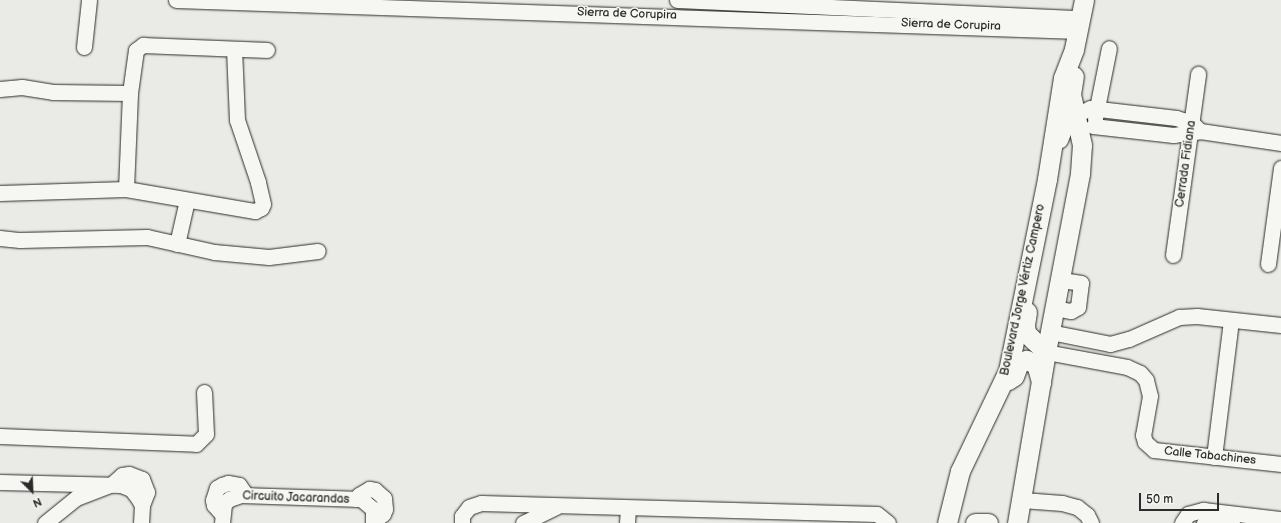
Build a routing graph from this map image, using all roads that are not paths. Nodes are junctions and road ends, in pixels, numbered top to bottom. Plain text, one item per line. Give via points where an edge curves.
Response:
1 (89, 0) edge
2 (176, 0) edge
3 (677, 0) edge
4 (1079, 24) edge
5 (84, 47) dead end
6 (1109, 48) dead end
7 (234, 49) junction
8 (267, 50) dead end
9 (1198, 74) dead end
10 (0, 89) edge
11 (130, 93) junction
12 (1144, 113) junction
13 (1089, 114) junction
14 (1194, 129) junction
15 (1141, 132) junction
16 (1281, 143) edge
17 (1281, 168) edge
18 (1047, 179) junction
19 (126, 189) junction
20 (0, 193) edge
21 (187, 200) junction
22 (0, 238) edge
23 (177, 244) junction
24 (318, 251) dead end
25 (1172, 255) dead end
26 (1268, 264) dead end
27 (1028, 274) junction
28 (1232, 320) junction
29 (1281, 325) edge
30 (1050, 332) junction
31 (1110, 344) junction
32 (1046, 352) junction
33 (1106, 362) junction
34 (1004, 381) junction
35 (1041, 382) junction
36 (204, 392) dead end
37 (0, 436) edge
38 (1214, 457) junction
39 (1281, 464) edge
40 (0, 482) edge
41 (112, 484) junction
42 (1022, 500) junction
43 (559, 506) junction
44 (628, 508) junction
45 (840, 518) edge
46 (1281, 518) edge
47 (222, 519) edge
48 (1190, 520) edge
49 (1259, 520) edge
50 (1230, 521) edge
51 (373, 522) edge
52 (45, 523) edge
53 (141, 523) edge
54 (462, 523) edge
55 (523, 523) edge
56 (627, 523) edge
57 (888, 523) edge
58 (947, 523) edge
59 (975, 523) edge
60 (988, 523) edge
61 (1017, 523) edge
62 (1091, 523) edge
63 (1204, 523) edge

1 - 5 street
2 - 4 street, Sierra de Corupira
3 - 4 street, Sierra de Corupira
4 - 13 main road via 1071,94
4 - 18 main road, Boulevard Jorge Vértiz Campero via 1063,78
6 - 13 street
7 - 8 street
7 - 11 street via 143,45 136,50 133,57
7 - 21 street via 238,120 263,204 256,211
9 - 14 street, Cerrada Fidiana
10 - 11 street via 22,87 53,92
11 - 19 street
12 - 13 street
12 - 14 street
12 - 15 street
13 - 15 street via 1117,127
13 - 18 street via 1065,122 1056,161
13 - 30 main road
14 - 15 street
14 - 16 street
14 - 25 street, Cerrada Fidiana
17 - 26 street
18 - 27 main road, Boulevard Jorge Vértiz Campero
19 - 20 street
19 - 21 street
21 - 23 street
22 - 23 street via 20,240 147,237
23 - 24 street via 214,252 269,257
27 - 32 main road via 1032,290 1025,329 1032,341
27 - 34 main road, Boulevard Jorge Vértiz Campero
28 - 29 street
28 - 31 street via 1197,316 1178,317 1129,339
28 - 38 street
30 - 31 street
30 - 32 main road
31 - 33 street
32 - 33 street, Calle Tabachines
32 - 35 main road
33 - 38 street, Calle Tabachines via 1134,369 1146,380 1150,388 1150,407 1143,435 1148,446 1154,450
34 - 35 main road via 1014,376 1019,363 1026,360 1036,364
34 - 58 main road, Boulevard Jorge Vértiz Campero via 960,472
35 - 42 main road
36 - 37 street via 206,434 196,444
38 - 39 street, Calle Tabachines
40 - 41 street
41 - 52 street via 76,498
41 - 53 street via 132,489 142,505
42 - 61 main road
42 - 62 street via 1062,503 1077,507 1087,515
43 - 44 street
43 - 54 street via 481,503 469,507 462,516
43 - 55 street
44 - 45 street
44 - 56 street
45 - 57 street via 877,514
46 - 49 street
47 - 51 street, Circuito Jacarandas via 224,504 229,499 246,495 356,499 370,504
48 - 50 street via 1203,510
49 - 50 street
50 - 63 street
59 - 60 main road

